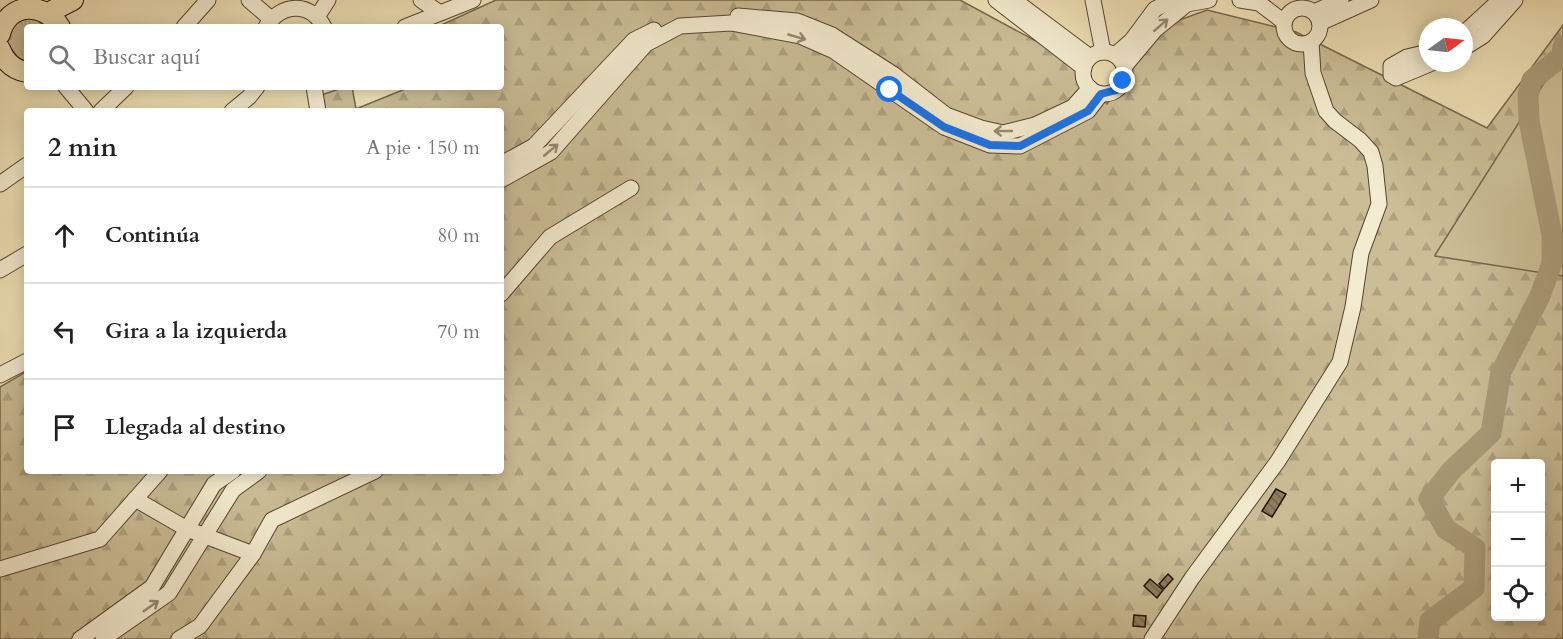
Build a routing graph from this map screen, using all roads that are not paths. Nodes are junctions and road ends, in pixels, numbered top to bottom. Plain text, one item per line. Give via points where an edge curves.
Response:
1 (208, 0) edge
2 (249, 0) edge
3 (328, 0) edge
4 (421, 0) edge
5 (473, 0) edge
6 (996, 0) edge
7 (1016, 0) edge
8 (1093, 0) edge
9 (1173, 0) edge
10 (1209, 0) edge
11 (1240, 0) edge
12 (1280, 0) edge
13 (1341, 0) edge
14 (1371, 0) edge
15 (1500, 0) edge
16 (1515, 0) edge
17 (70, 2) edge
18 (1296, 9) junction
19 (440, 13) junction
20 (1317, 17) junction
21 (56, 22) edge
22 (321, 22) edge
23 (1284, 22) junction
24 (269, 23) edge
25 (187, 24) edge
26 (412, 24) edge
27 (1473, 25) edge
28 (0, 30) edge
29 (1311, 42) junction
30 (1473, 42) edge
31 (1419, 54) edge
32 (1103, 60) junction
33 (1419, 68) edge
34 (605, 83) junction
35 (68, 90) edge
36 (123, 90) edge
37 (255, 90) edge
38 (314, 90) edge
39 (1096, 91) junction
40 (84, 108) edge
41 (104, 108) edge
42 (236, 108) edge
43 (318, 108) edge
44 (504, 162) edge
45 (24, 167) edge
46 (504, 178) edge
47 (0, 184) edge
48 (631, 188) dead end
49 (24, 256) edge
50 (0, 270) edge
51 (504, 291) edge
52 (24, 363) edge
53 (0, 375) edge
54 (156, 474) edge
55 (229, 474) edge
56 (255, 474) edge
57 (369, 474) edge
58 (135, 499) junction
59 (187, 529) junction
60 (205, 536) junction
61 (253, 554) junction
62 (0, 569) edge
63 (80, 639) edge
64 (103, 639) edge
65 (179, 639) edge
66 (1152, 639) edge

1 - 25 street
2 - 24 street
3 - 22 street
4 - 19 street
5 - 19 street
6 - 32 street
7 - 32 street
8 - 32 street
9 - 32 street via 1155,9 1132,40
32 -> 10 street via 1155,30 1187,4
11 - 23 street via 1259,3
12 - 18 street
13 - 20 street
14 - 20 street
15 - 27 street
16 - 30 street
17 - 21 main road
18 - 20 street via 1308,9
18 - 23 street
19 - 26 street
20 - 29 street via 1319,34
21 - 28 main road via 31,8 13,14
22 - 24 street via 299,8 279,12
23 - 29 street via 1288,39 1299,45
29 - 66 street via 1313,73 1326,111 1360,140 1376,166 1379,204 1361,253 1340,362 1278,461
31 - 33 street via 1391,66 1391,75 1396,78
32 - 39 street via 1083,75
32 - 39 street via 1125,74 1112,92
34 - 39 street via 634,40 668,22 720,14 797,21 893,74 927,108 1003,133 1035,125
34 - 44 street via 534,146
46 -> 34 street via 551,152
35 - 40 street
36 - 41 street
37 - 42 street
38 - 43 street
45 - 47 street
48 - 51 street via 550,237
49 - 50 street
52 - 53 street
54 - 58 street
55 - 59 street via 214,484
56 - 60 street via 233,490
57 - 61 street via 272,520
58 - 59 street
58 - 62 street via 100,539
59 - 60 street
59 - 63 street via 152,587
60 - 61 street
64 -> 60 street via 169,593
61 - 65 street via 200,626

